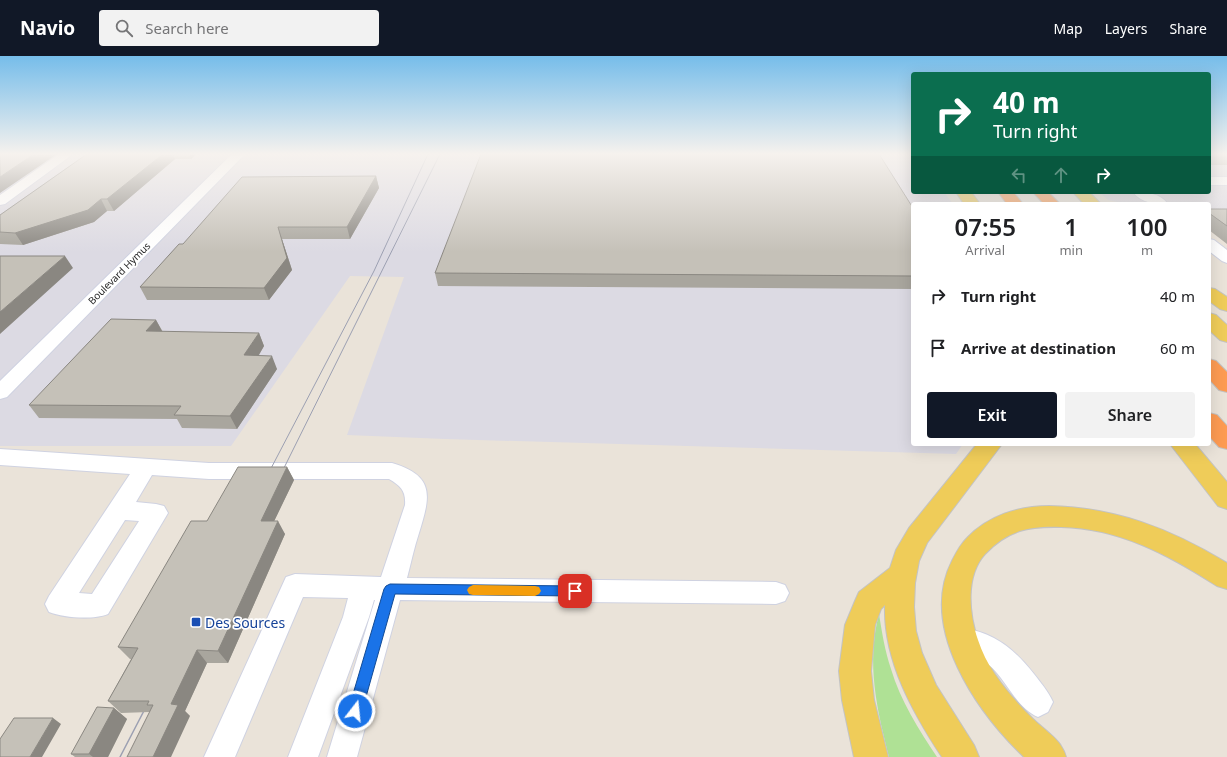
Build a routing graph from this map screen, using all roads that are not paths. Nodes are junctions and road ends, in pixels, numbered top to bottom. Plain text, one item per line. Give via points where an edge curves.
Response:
1 (20, 187) edge
2 (206, 187) edge
3 (1007, 194) edge
4 (1042, 194) edge
5 (1082, 194) edge
6 (1144, 194) edge
7 (0, 201) edge
8 (1013, 202) edge
9 (1050, 202) edge
10 (1091, 202) edge
11 (1158, 202) edge
12 (1211, 245) edge
13 (1227, 258) edge
14 (1211, 293) edge
15 (1227, 305) edge
16 (1211, 321) edge
17 (1227, 336) edge
18 (1211, 368) edge
19 (1227, 385) edge
20 (0, 392) edge
21 (1211, 423) edge
22 (1227, 441) edge
23 (988, 446) edge
24 (1184, 446) edge
25 (0, 457) edge
26 (146, 467) junction
27 (1227, 498) edge
28 (119, 510) dead end
29 (902, 575) junction
30 (1227, 577) edge
31 (377, 589) junction
32 (776, 593) dead end
33 (964, 641) junction
34 (1038, 702) dead end
35 (218, 757) edge
36 (303, 757) edge
37 (342, 757) edge
38 (871, 757) edge
39 (962, 757) edge
40 (1050, 757) edge

1 - 7 street
2 - 20 street, Boulevard Hymus
3 - 8 highway
4 - 9 highway
5 - 10 main road
6 - 11 street
12 - 13 street
14 - 15 main road
16 - 17 main road
18 - 19 highway
21 - 22 highway
23 - 29 main road via 920,532 909,551
24 - 27 main road
25 - 26 street
26 - 28 street
26 - 31 street via 209,471 392,471 406,477 416,488 417,504
29 - 38 main road via 869,600 860,625 855,671 858,700
29 - 39 main road via 898,610 907,657 923,696
30 - 33 main road via 1179,548 1108,522 1064,516 1008,522 980,540 969,552 961,567 956,584 955,602
31 - 32 street
31 - 35 street via 294,585
31 - 36 street via 356,617
31 - 37 street
33 - 34 street via 981,645 997,655
33 - 40 main road via 982,683 1017,726

